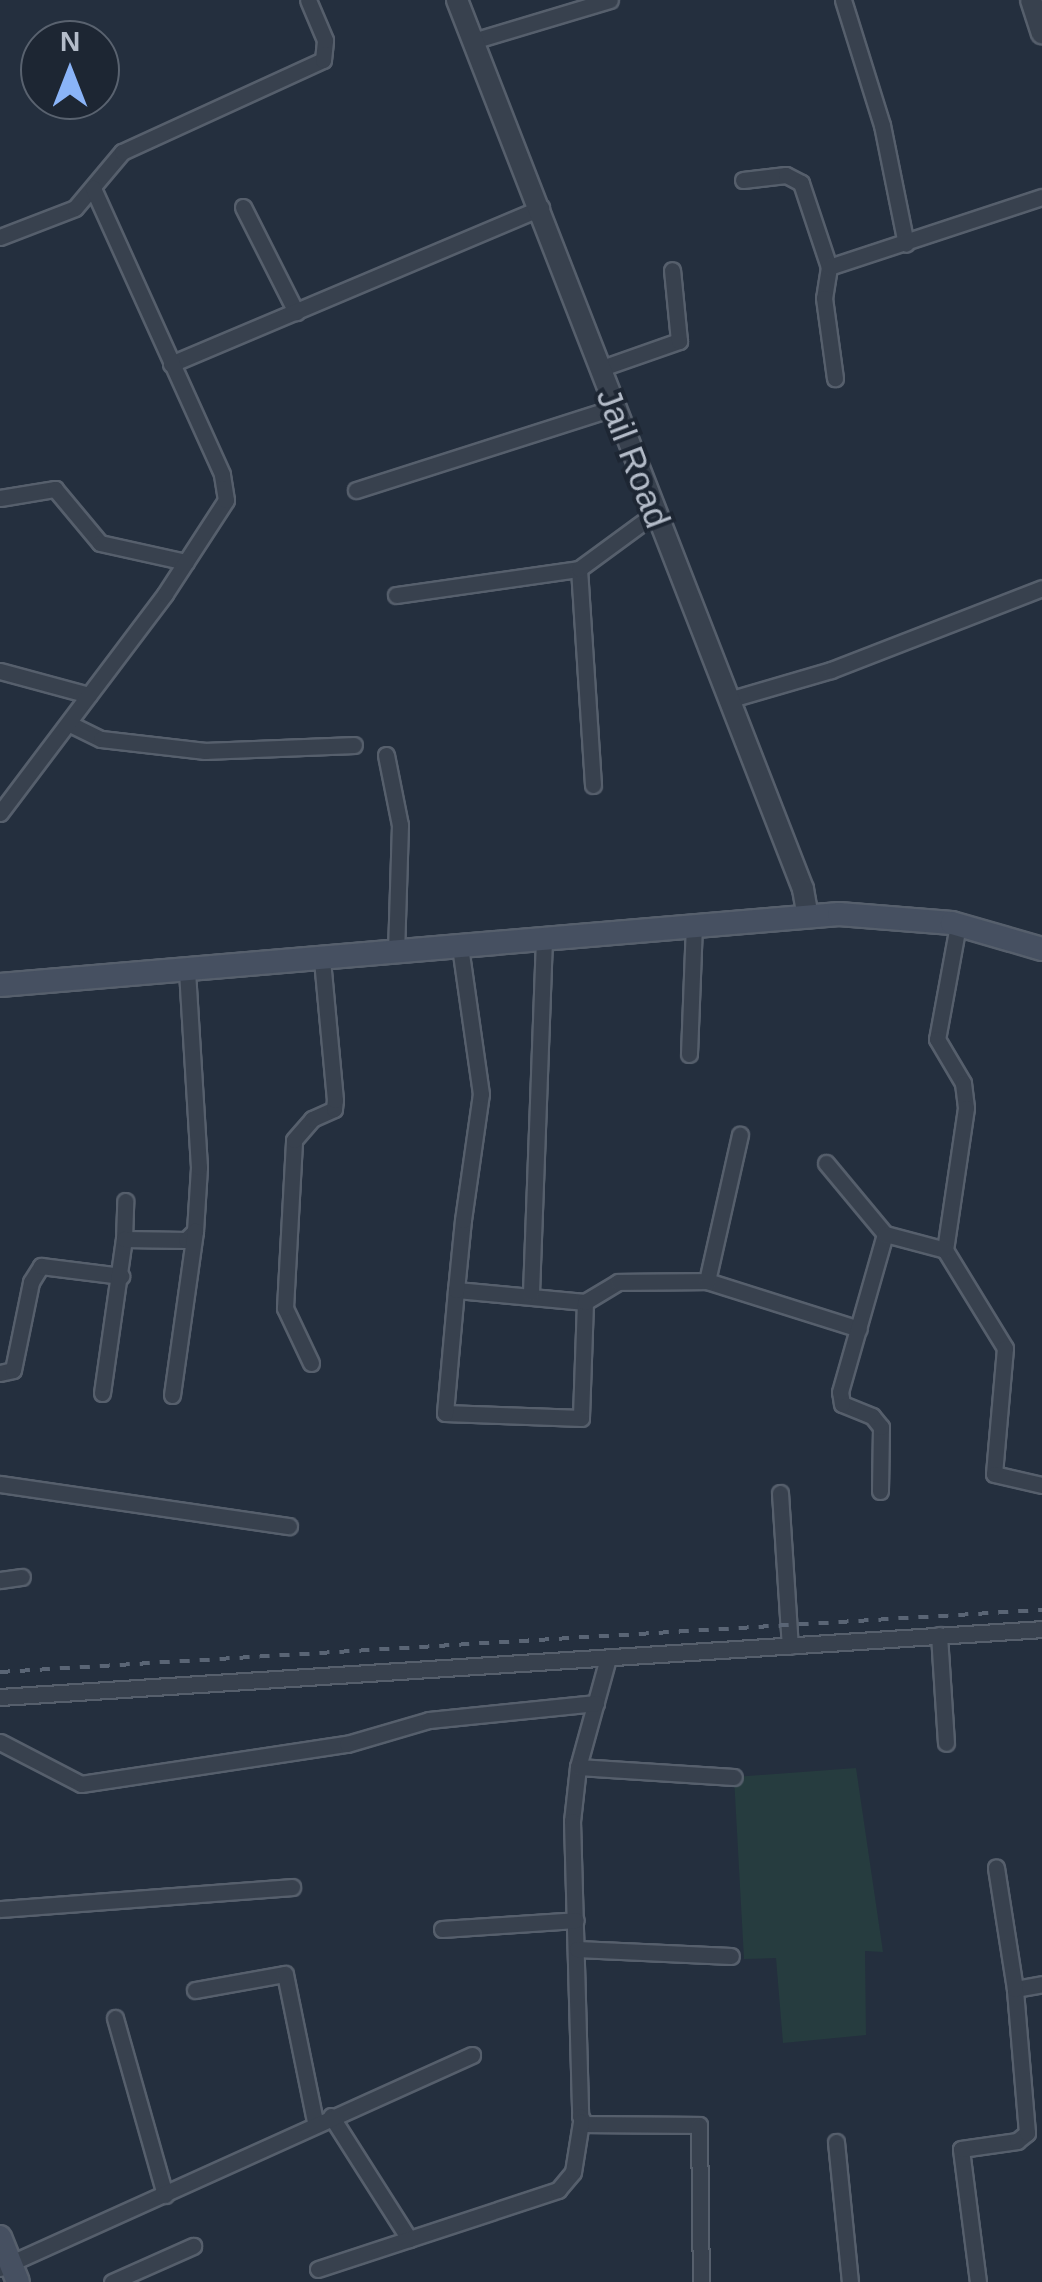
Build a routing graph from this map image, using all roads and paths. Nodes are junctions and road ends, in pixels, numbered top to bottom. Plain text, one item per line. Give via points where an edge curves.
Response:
1 (308, 0) edge
2 (456, 0) edge
3 (610, 0) edge
4 (843, 0) edge
5 (1032, 0) edge
6 (1042, 33) edge
7 (474, 41) junction
8 (744, 180) dead end
9 (92, 188) junction
10 (1042, 197) edge
11 (242, 207) dead end
12 (541, 208) junction
13 (0, 237) edge
14 (906, 244) junction
15 (829, 267) junction
16 (672, 270) dead end
17 (296, 312) junction
18 (171, 364) junction
19 (599, 369) junction
20 (835, 378) dead end
21 (613, 408) junction
22 (356, 490) dead end
23 (0, 498) edge
24 (648, 498) junction
25 (182, 568) junction
26 (580, 569) junction
27 (1042, 588) edge
28 (396, 594) dead end
29 (0, 671) edge
30 (89, 694) junction
31 (728, 700) junction
32 (70, 724) junction
33 (354, 745) dead end
34 (386, 755) dead end
35 (594, 785) dead end
36 (0, 813) edge
37 (808, 916) junction
38 (958, 925) junction
39 (694, 926) junction
40 (544, 939) junction
41 (460, 946) junction
42 (1042, 950) edge
43 (396, 953) junction
44 (322, 959) junction
45 (187, 971) junction
46 (0, 985) edge
47 (689, 1054) dead end
48 (740, 1135) dead end
49 (826, 1163) dead end
50 (126, 1201) dead end
51 (196, 1231) junction
52 (885, 1234) junction
53 (124, 1239) junction
54 (945, 1250) junction
55 (121, 1276) junction
56 (707, 1282) junction
57 (456, 1290) junction
58 (531, 1293) junction
59 (585, 1302) junction
60 (859, 1330) junction
61 (311, 1364) dead end
62 (0, 1373) edge
63 (102, 1392) dead end
64 (172, 1395) dead end
65 (0, 1484) edge
66 (1042, 1485) edge
67 (880, 1492) dead end
68 (780, 1493) dead end
69 (289, 1526) dead end
70 (22, 1577) dead end
71 (0, 1580) edge
72 (1042, 1629) edge
73 (939, 1636) junction
74 (790, 1646) junction
75 (608, 1658) junction
76 (0, 1697) edge
77 (596, 1702) junction
78 (0, 1742) edge
79 (946, 1743) dead end
80 (578, 1767) junction
81 (734, 1777) dead end
82 (996, 1867) dead end
83 (292, 1887) dead end
84 (0, 1909) edge
85 (576, 1920) junction
86 (442, 1930) dead end
87 (577, 1950) junction
88 (730, 1956) dead end
89 (1042, 1984) edge
90 (195, 1990) dead end
91 (1016, 1990) junction
92 (115, 2018) dead end
93 (472, 2055) dead end
94 (323, 2118) junction
95 (581, 2122) junction
96 (836, 2142) dead end
97 (165, 2195) junction
98 (0, 2237) edge
99 (409, 2239) junction
100 (193, 2246) dead end
101 (318, 2269) dead end
102 (10, 2272) edge
103 (112, 2282) edge
104 (701, 2282) edge
105 (850, 2282) edge
106 (978, 2282) edge

1 - 9 street via 325,40 323,60 122,152
2 - 7 street, Jail Road
3 - 7 street
4 - 14 street via 882,125
5 - 6 street
7 - 12 street, Jail Road
8 - 15 street via 797,179
9 - 13 street via 67,214
9 - 18 street
10 - 14 street
11 - 17 street
12 - 17 street
12 - 19 street, Jail Road
14 - 15 street
15 - 20 street via 824,298
16 - 19 street via 680,342
17 - 18 street
18 - 25 street via 227,487 221,510
19 - 21 street, Jail Road
21 - 22 street
21 - 24 street, Jail Road
23 - 25 street via 38,487 55,490 100,543
24 - 26 street
24 - 31 street, Jail Road
25 - 30 street
26 - 28 street
26 - 35 street
27 - 31 street via 831,670
29 - 30 street
30 - 32 street
31 - 37 street, Jail Road
32 - 33 street via 102,739 206,751
32 - 36 street
34 - 43 street via 400,825
37 - 38 main road
37 - 39 main road
38 - 42 main road
38 - 54 street via 937,1039 958,1071 966,1108
39 - 40 main road
39 - 47 street
40 - 41 main road
40 - 58 street
41 - 43 main road
41 - 57 street via 480,1094
43 - 44 main road
44 - 45 main road
44 - 61 street via 335,1100 334,1109 312,1119 294,1140 285,1308
45 - 46 main road
45 - 51 street via 200,1167
48 - 56 street
49 - 52 street
50 - 53 street
51 - 53 street via 186,1240
51 - 64 street
52 - 54 street
52 - 60 street
53 - 55 street
54 - 66 street via 1005,1348 994,1474
55 - 62 street via 41,1266 13,1370
55 - 63 street
56 - 59 street via 618,1282
56 - 60 street
57 - 58 street
57 - 59 street via 448,1416 579,1420
58 - 59 street
60 - 67 street via 840,1400 878,1420
65 - 69 street
68 - 74 street
70 - 71 street
72 - 73 street
73 - 74 street
73 - 79 street
74 - 75 street
75 - 76 street
75 - 77 street
77 - 78 street via 429,1720 347,1744 81,1784
77 - 80 street
80 - 81 street
80 - 85 street via 572,1821
82 - 91 street
83 - 84 street
85 - 86 street
85 - 87 street
87 - 88 street
87 - 95 street
89 - 91 street
90 - 94 street via 284,1974
91 - 106 street via 1027,2133 1017,2142 960,2149
92 - 97 street
93 - 94 street
94 - 97 street
94 - 99 street
95 - 99 street via 568,2184
95 - 104 street via 699,2125
96 - 105 street
97 - 102 street
98 - 102 main road
99 - 101 street
100 - 103 street

